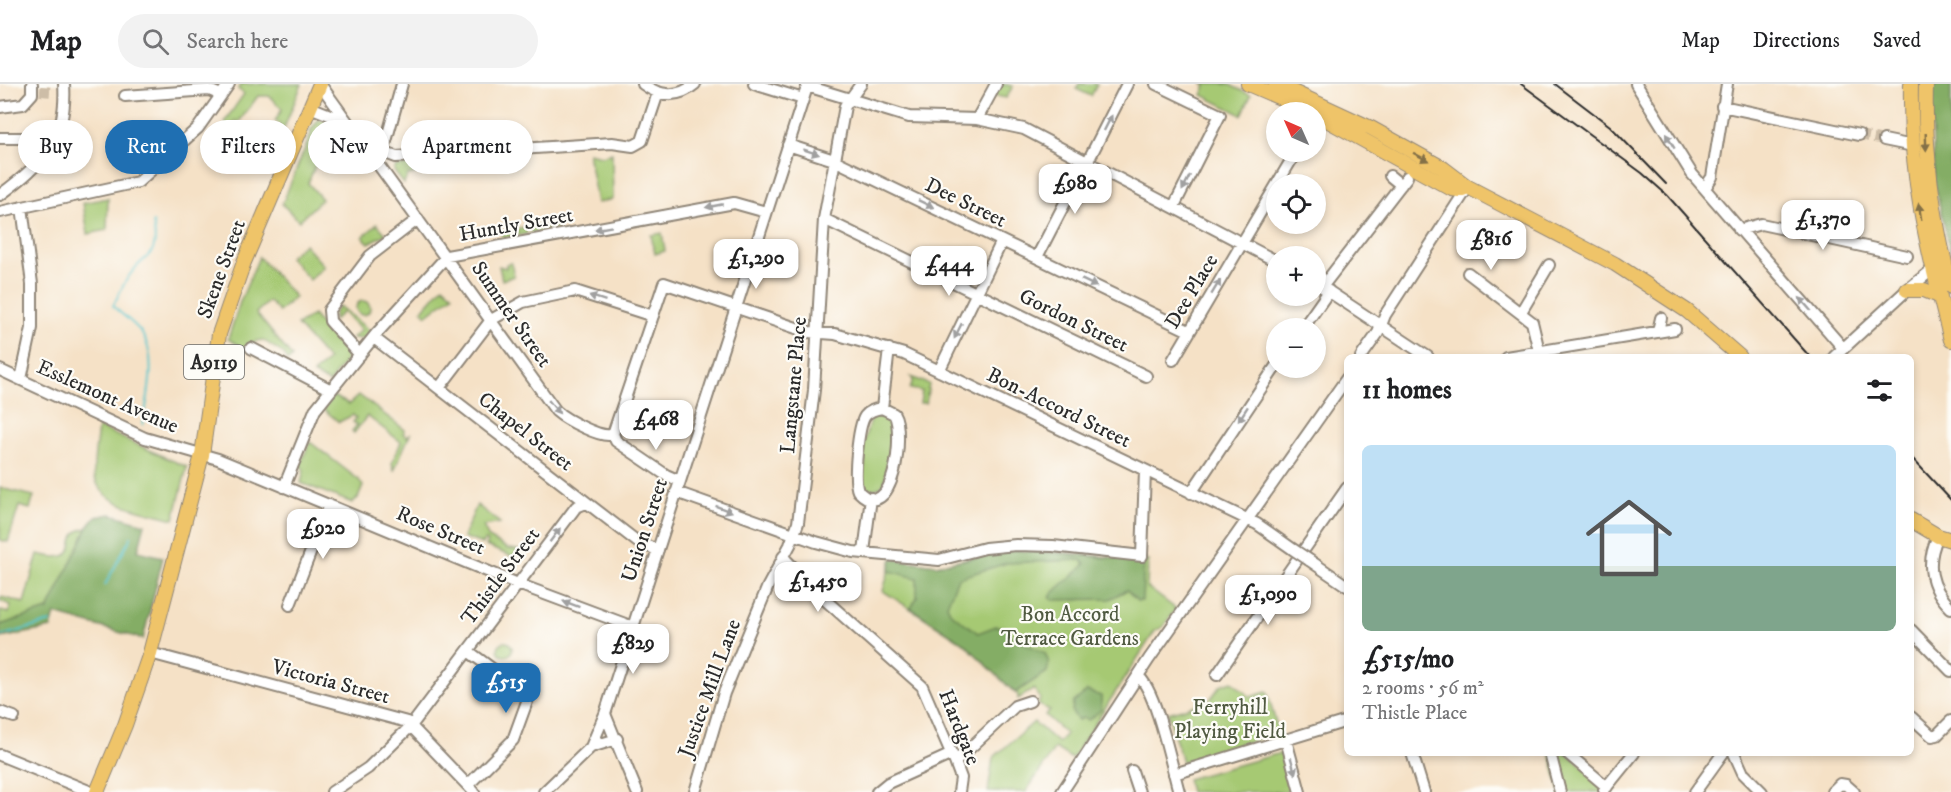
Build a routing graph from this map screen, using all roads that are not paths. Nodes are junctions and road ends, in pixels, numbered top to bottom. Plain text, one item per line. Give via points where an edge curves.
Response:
1 (229, 84) edge
2 (320, 84) edge
3 (402, 84) edge
4 (643, 84) edge
5 (695, 84) edge
6 (754, 84) edge
7 (861, 84) edge
8 (996, 84) edge
9 (1127, 84) edge
10 (1156, 84) edge
11 (1248, 84) edge
12 (1276, 84) edge
13 (1636, 84) edge
14 (1727, 84) edge
15 (1911, 84) edge
16 (1926, 84) edge
17 (807, 85) edge
18 (35, 89) tunnel mouth
19 (64, 89) edge
20 (52, 92) tunnel mouth
21 (658, 93) junction
22 (221, 95) junction
23 (124, 96) dead end
24 (803, 99) junction
25 (850, 99) junction
26 (1289, 102) edge
27 (1722, 106) junction
28 (0, 107) edge
29 (310, 107) junction
30 (977, 119) junction
31 (62, 120) edge
32 (343, 120) edge
33 (347, 120) edge
34 (389, 120) edge
35 (1326, 120) edge
36 (1859, 135) tunnel mouth
37 (0, 138) edge
38 (18, 138) edge
39 (1884, 140) tunnel mouth
40 (788, 145) junction
41 (1913, 146) junction
42 (389, 156) edge
43 (396, 157) junction
44 (834, 160) junction
45 (1087, 161) junction
46 (389, 162) edge
47 (1290, 162) edge
48 (25, 174) edge
49 (386, 174) edge
50 (1390, 176) dead end
51 (1468, 188) junction
52 (1705, 188) junction
53 (0, 195) edge
54 (1174, 206) junction
55 (22, 207) junction
56 (0, 212) edge
57 (766, 212) junction
58 (418, 219) junction
59 (824, 219) junction
60 (1739, 230) junction
61 (1002, 241) junction
62 (1242, 242) junction
63 (1266, 255) edge
64 (447, 256) junction
65 (1907, 256) dead end
66 (1037, 257) junction
67 (1549, 265) dead end
68 (1938, 265) junction
69 (1468, 273) dead end
70 (1326, 282) edge
71 (1951, 287) edge
72 (1326, 290) edge
73 (1907, 290) junction
74 (976, 294) junction
75 (1940, 296) junction
76 (735, 307) junction
77 (1521, 312) junction
78 (653, 316) junction
79 (1661, 318) dead end
80 (491, 320) junction
81 (1381, 326) junction
82 (1675, 329) dead end
83 (1189, 331) junction
84 (1658, 331) junction
85 (818, 333) junction
86 (374, 338) junction
87 (1951, 340) edge
88 (251, 348) dead end
89 (1843, 348) junction
90 (889, 349) junction
91 (1539, 351) junction
92 (1363, 354) edge
93 (1423, 354) edge
94 (1522, 354) edge
95 (1737, 354) edge
96 (1837, 354) edge
97 (360, 355) junction
98 (1173, 360) dead end
99 (0, 370) edge
100 (939, 370) junction
101 (1146, 376) dead end
102 (1268, 378) edge
103 (21, 379) junction
104 (1344, 382) edge
105 (439, 388) junction
106 (331, 390) junction
107 (882, 408) junction
108 (613, 434) junction
109 (202, 455) junction
110 (1145, 471) junction
111 (284, 486) junction
112 (678, 486) junction
113 (1344, 492) edge
114 (1191, 493) junction
115 (871, 498) junction
116 (329, 505) junction
117 (581, 505) junction
118 (1248, 520) junction
119 (1914, 522) edge
120 (794, 534) junction
121 (1944, 538) edge
122 (658, 550) junction
123 (864, 552) junction
124 (783, 557) junction
125 (518, 584) junction
126 (1344, 584) edge
127 (290, 605) dead end
128 (1951, 608) edge
129 (633, 627) junction
130 (1914, 633) edge
131 (468, 651) junction
132 (150, 653) junction
133 (1951, 671) edge
134 (1217, 675) dead end
135 (1138, 676) junction
136 (1030, 700) dead end
137 (0, 711) edge
138 (605, 714) junction
139 (14, 717) dead end
140 (1914, 720) edge
141 (1951, 721) edge
142 (1344, 723) edge
143 (411, 726) junction
144 (617, 740) junction
145 (1286, 740) junction
146 (591, 747) junction
147 (0, 755) edge
148 (1413, 756) edge
149 (1551, 756) edge
150 (1571, 756) edge
151 (1632, 756) edge
152 (1721, 756) edge
153 (1735, 756) edge
154 (954, 758) junction
155 (1132, 771) dead end
156 (1174, 774) junction
157 (471, 789) edge
158 (1605, 789) edge
159 (1834, 790) edge
160 (91, 792) edge
161 (97, 792) edge
162 (332, 792) edge
163 (544, 792) edge
164 (637, 792) edge
165 (695, 792) edge
166 (877, 792) edge
167 (959, 792) edge
168 (1062, 792) edge
169 (1139, 792) edge
170 (1178, 792) edge
171 (1300, 792) edge
172 (1424, 792) edge
173 (1560, 792) edge
174 (1695, 792) edge
175 (1762, 792) edge
176 (1854, 792) edge

1 - 22 street
2 - 29 main road, Skene Street / A9119
2 - 33 street, Summer Street
3 - 34 street
4 - 21 street
5 - 21 street via 678,94
6 - 24 street
7 - 25 street, Langstane Place
8 - 30 street
45 -> 9 street
10 -> 54 street via 1220,114
11 - 26 main road
12 -> 51 main road via 1371,128 1443,168
52 -> 13 street via 1680,157
14 - 27 street
15 - 41 main road
16 -> 68 main road via 1926,150
17 - 24 street, Union Street
17 - 25 street
18 - 28 street via 23,104
19 - 20 street
19 - 31 street
21 - 43 street via 642,141 633,146 612,143
22 - 23 street via 209,90
22 - 55 street via 198,128 138,182
24 - 40 street, Union Street
25 - 30 street via 920,119
25 - 44 street, Langstane Place via 845,106
27 - 36 street
27 - 52 street via 1712,177
29 - 32 street
29 - 109 main road, Skene Street / A9119 via 244,262 219,334
30 - 45 street via 1024,129
35 - 51 main road via 1452,189
37 - 38 street
39 - 41 street
40 -> 44 street, Dee Street
40 - 57 street, Union Street
68 -> 41 main road via 1918,199
42 - 43 street
43 - 46 street
44 - 59 street, Langstane Place
44 -> 61 street, Dee Street
45 - 54 street
45 - 66 street
47 - 62 street, Dee Place
48 - 53 street
49 - 58 street, Summer Street
50 - 70 street via 1404,181
51 - 81 street
51 - 95 main road via 1630,273 1687,311
52 - 60 street
54 - 62 street
55 - 56 street
55 - 103 street via 32,284 32,328
57 -> 64 street, Huntly Street via 734,203
57 - 76 street, Union Street
58 - 64 street, Summer Street
58 - 97 street via 370,256 328,310 330,321
59 - 74 street, Gordon Street
59 - 85 street, Langstane Place
60 - 65 street via 1761,224
89 -> 60 street
61 - 66 street, Dee Street
61 - 74 street
62 - 63 street
83 -> 62 street, Dee Place
64 - 80 street, Summer Street
64 - 86 street, Huntly Street
66 -> 83 street, Dee Street
67 - 77 street
68 - 71 main road
68 - 73 street
68 - 75 main road
69 - 77 street
72 - 81 street
73 - 75 main road via 1924,290
73 - 89 street
74 -> 100 street
74 - 101 street, Gordon Street
75 - 87 main road
76 - 78 street, Bon-Accord Street via 664,284
76 - 85 street, Bon-Accord Street
76 - 112 street, Union Street
77 - 91 street via 1532,321
78 -> 80 street via 575,291 524,302
78 - 108 street
79 - 84 street
80 - 105 street
80 -> 108 street, Summer Street via 558,413 605,436
81 - 92 street
81 - 93 street
82 - 84 street
83 - 98 street, Dee Place
84 - 91 street
85 - 90 street, Bon-Accord Street
85 - 120 street, Langstane Place via 803,493
86 - 97 street, Huntly Street
86 - 105 street, Chapel Street
88 - 106 street
89 - 96 street
90 - 100 street, Bon-Accord Street
90 - 107 street
91 - 94 street
97 - 106 street, Huntly Street
99 - 103 street, Esslemont Avenue
100 - 110 street, Bon-Accord Street
102 -> 114 street
103 - 109 street, Esslemont Avenue via 130,432
104 - 118 street
105 - 117 street, Chapel Street via 576,495
106 - 111 street, Huntly Street via 315,410
107 - 115 street via 872,410 863,419 855,478 858,490
107 - 115 street via 894,414 898,431 890,489 881,497
108 - 112 street, Summer Street via 616,441
109 - 111 street, Rose Street
109 - 132 main road, Skene Street / A9119
110 - 114 street, Bon-Accord Street
110 - 123 street, Summer Street via 1142,556 1016,545 939,560
111 - 116 street, Rose Street
112 -> 120 street, Summer Street
112 - 122 street, Union Street
113 - 134 street
114 - 118 street, Bon-Accord Street
115 - 123 street
116 - 125 street, Rose Street
116 - 127 street
117 - 122 street, Chapel Street via 640,544
125 -> 117 street, Thistle Street
118 - 126 street, Bon-Accord Street, bridge
118 - 135 street
119 - 121 main road
120 - 123 street, Summer Street via 832,547
120 - 124 street, Justice Mill Lane
121 - 128 street via 1933,546 1931,579
122 - 129 street, Union Street
124 - 154 street, Hardgate via 834,608 916,678
124 - 165 street, Justice Mill Lane via 724,693
129 -> 125 street, Rose Street
125 - 131 street, Thistle Street
129 - 138 street, Union Street
130 - 133 street
131 - 143 street, Thistle Street
131 - 157 street via 529,696 513,740
132 - 143 street, Victoria Street
132 - 161 main road, A9119
135 - 156 street via 1148,686
135 - 168 street
136 - 154 street via 1015,706
137 - 139 street
138 - 144 street
138 - 146 street, Union Street
140 - 141 street via 1932,736
142 - 145 street
143 - 157 street, Victoria Street
143 - 162 street, Thistle Street via 368,768
144 - 146 street
144 - 164 street
145 - 156 street
145 -> 171 street
146 - 163 street
147 - 160 street
148 - 172 street
149 - 173 street
150 - 158 street
151 - 158 street
152 - 174 street
153 - 175 street via 1743,773
154 - 166 street via 888,783
154 - 167 street, Hardgate via 961,778
155 - 169 street
156 - 170 street
159 - 176 street via 1846,785

